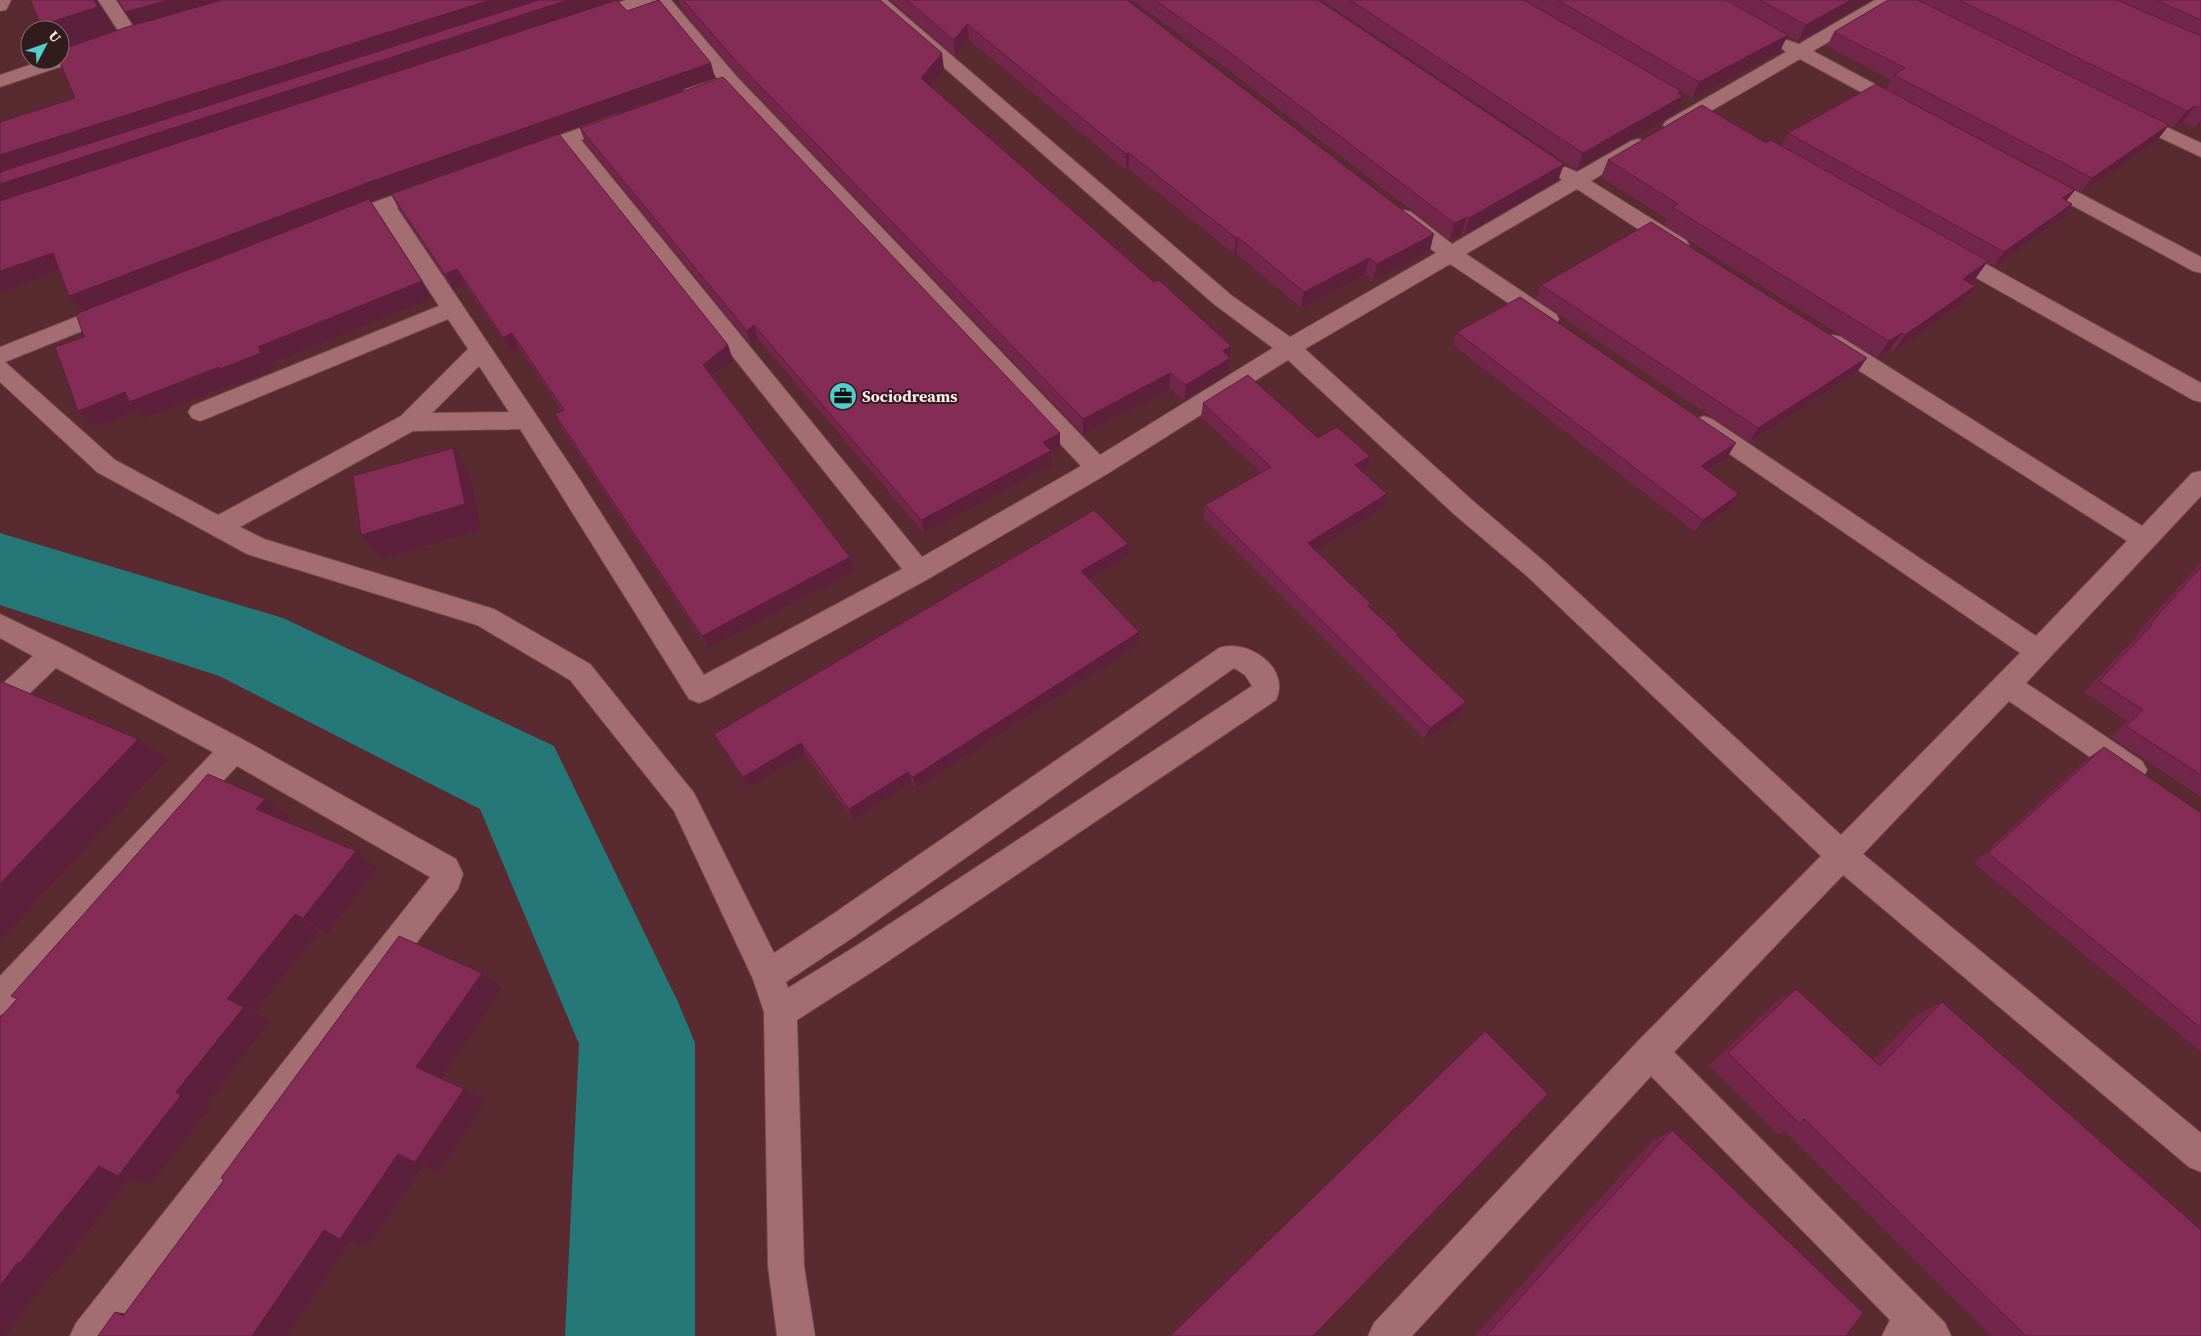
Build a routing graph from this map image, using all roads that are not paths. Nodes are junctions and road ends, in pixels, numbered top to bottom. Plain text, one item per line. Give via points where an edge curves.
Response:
1 (2, 0) edge
2 (107, 0) edge
3 (644, 0) edge
4 (662, 0) edge
5 (876, 0) edge
6 (1888, 0) edge
7 (0, 6) edge
8 (568, 25) edge
9 (149, 31) edge
10 (131, 37) junction
11 (1774, 38) edge
12 (1799, 52) junction
13 (0, 81) edge
14 (730, 81) junction
15 (668, 102) edge
16 (2112, 107) edge
17 (632, 115) edge
18 (1921, 117) edge
19 (569, 138) junction
20 (2201, 151) edge
21 (504, 162) edge
22 (1552, 164) edge
23 (2017, 168) edge
24 (1577, 181) junction
25 (448, 182) edge
26 (384, 205) junction
27 (1389, 206) edge
28 (319, 230) edge
29 (1932, 243) edge
30 (1451, 254) junction
31 (1694, 255) edge
32 (2201, 266) edge
33 (135, 302) edge
34 (452, 309) junction
35 (1565, 331) edge
36 (1819, 334) edge
37 (1289, 348) junction
38 (480, 351) junction
39 (0, 356) edge
40 (0, 368) edge
41 (2201, 394) edge
42 (200, 412) dead end
43 (1688, 414) edge
44 (526, 420) junction
45 (409, 422) junction
46 (1098, 468) junction
47 (2201, 480) edge
48 (220, 526) junction
49 (2145, 540) junction
50 (919, 572) junction
51 (0, 624) edge
52 (2039, 652) junction
53 (54, 654) junction
54 (2007, 686) junction
55 (0, 704) edge
56 (234, 749) junction
57 (2152, 784) edge
58 (1842, 856) junction
59 (768, 975) junction
60 (0, 999) edge
61 (780, 1012) junction
62 (1651, 1052) junction
63 (2201, 1155) edge
64 (1915, 1330) edge
65 (89, 1336) edge
66 (796, 1336) edge
67 (1387, 1336) edge

1 - 7 street
2 - 10 street
3 - 8 street
4 - 14 street
5 - 37 street via 1223,300
6 - 12 street
9 - 10 street
10 - 13 street
11 - 12 street
12 - 18 street
12 - 24 street
14 - 15 street
14 - 46 street
16 - 20 street
17 - 19 street
19 - 21 street
19 - 50 street
22 - 24 street
23 - 32 street
24 - 30 street
24 - 31 street
25 - 26 street
26 - 28 street
26 - 34 street
27 - 30 street
29 - 41 street
30 - 35 street
30 - 37 street
33 - 39 street
34 - 38 street
34 - 42 street
36 - 49 street
37 - 46 street
37 - 58 street via 1537,570
38 - 44 street
38 - 45 street
40 - 48 street via 106,466
43 - 52 street
44 - 45 street
44 - 50 street via 699,691
45 - 48 street
46 - 50 street
47 - 49 street
48 - 59 street via 256,547 485,616 580,672 684,802
49 - 52 street
51 - 53 street
52 - 54 street
53 - 55 street
53 - 56 street
54 - 57 street
54 - 58 street
56 - 60 street
56 - 65 street via 445,869 448,879
58 - 62 street
58 - 63 street
59 - 61 street
59 - 61 street via 1229,656 1244,658 1264,677 1266,692
61 - 66 street via 786,1266
62 - 64 street
62 - 67 street

